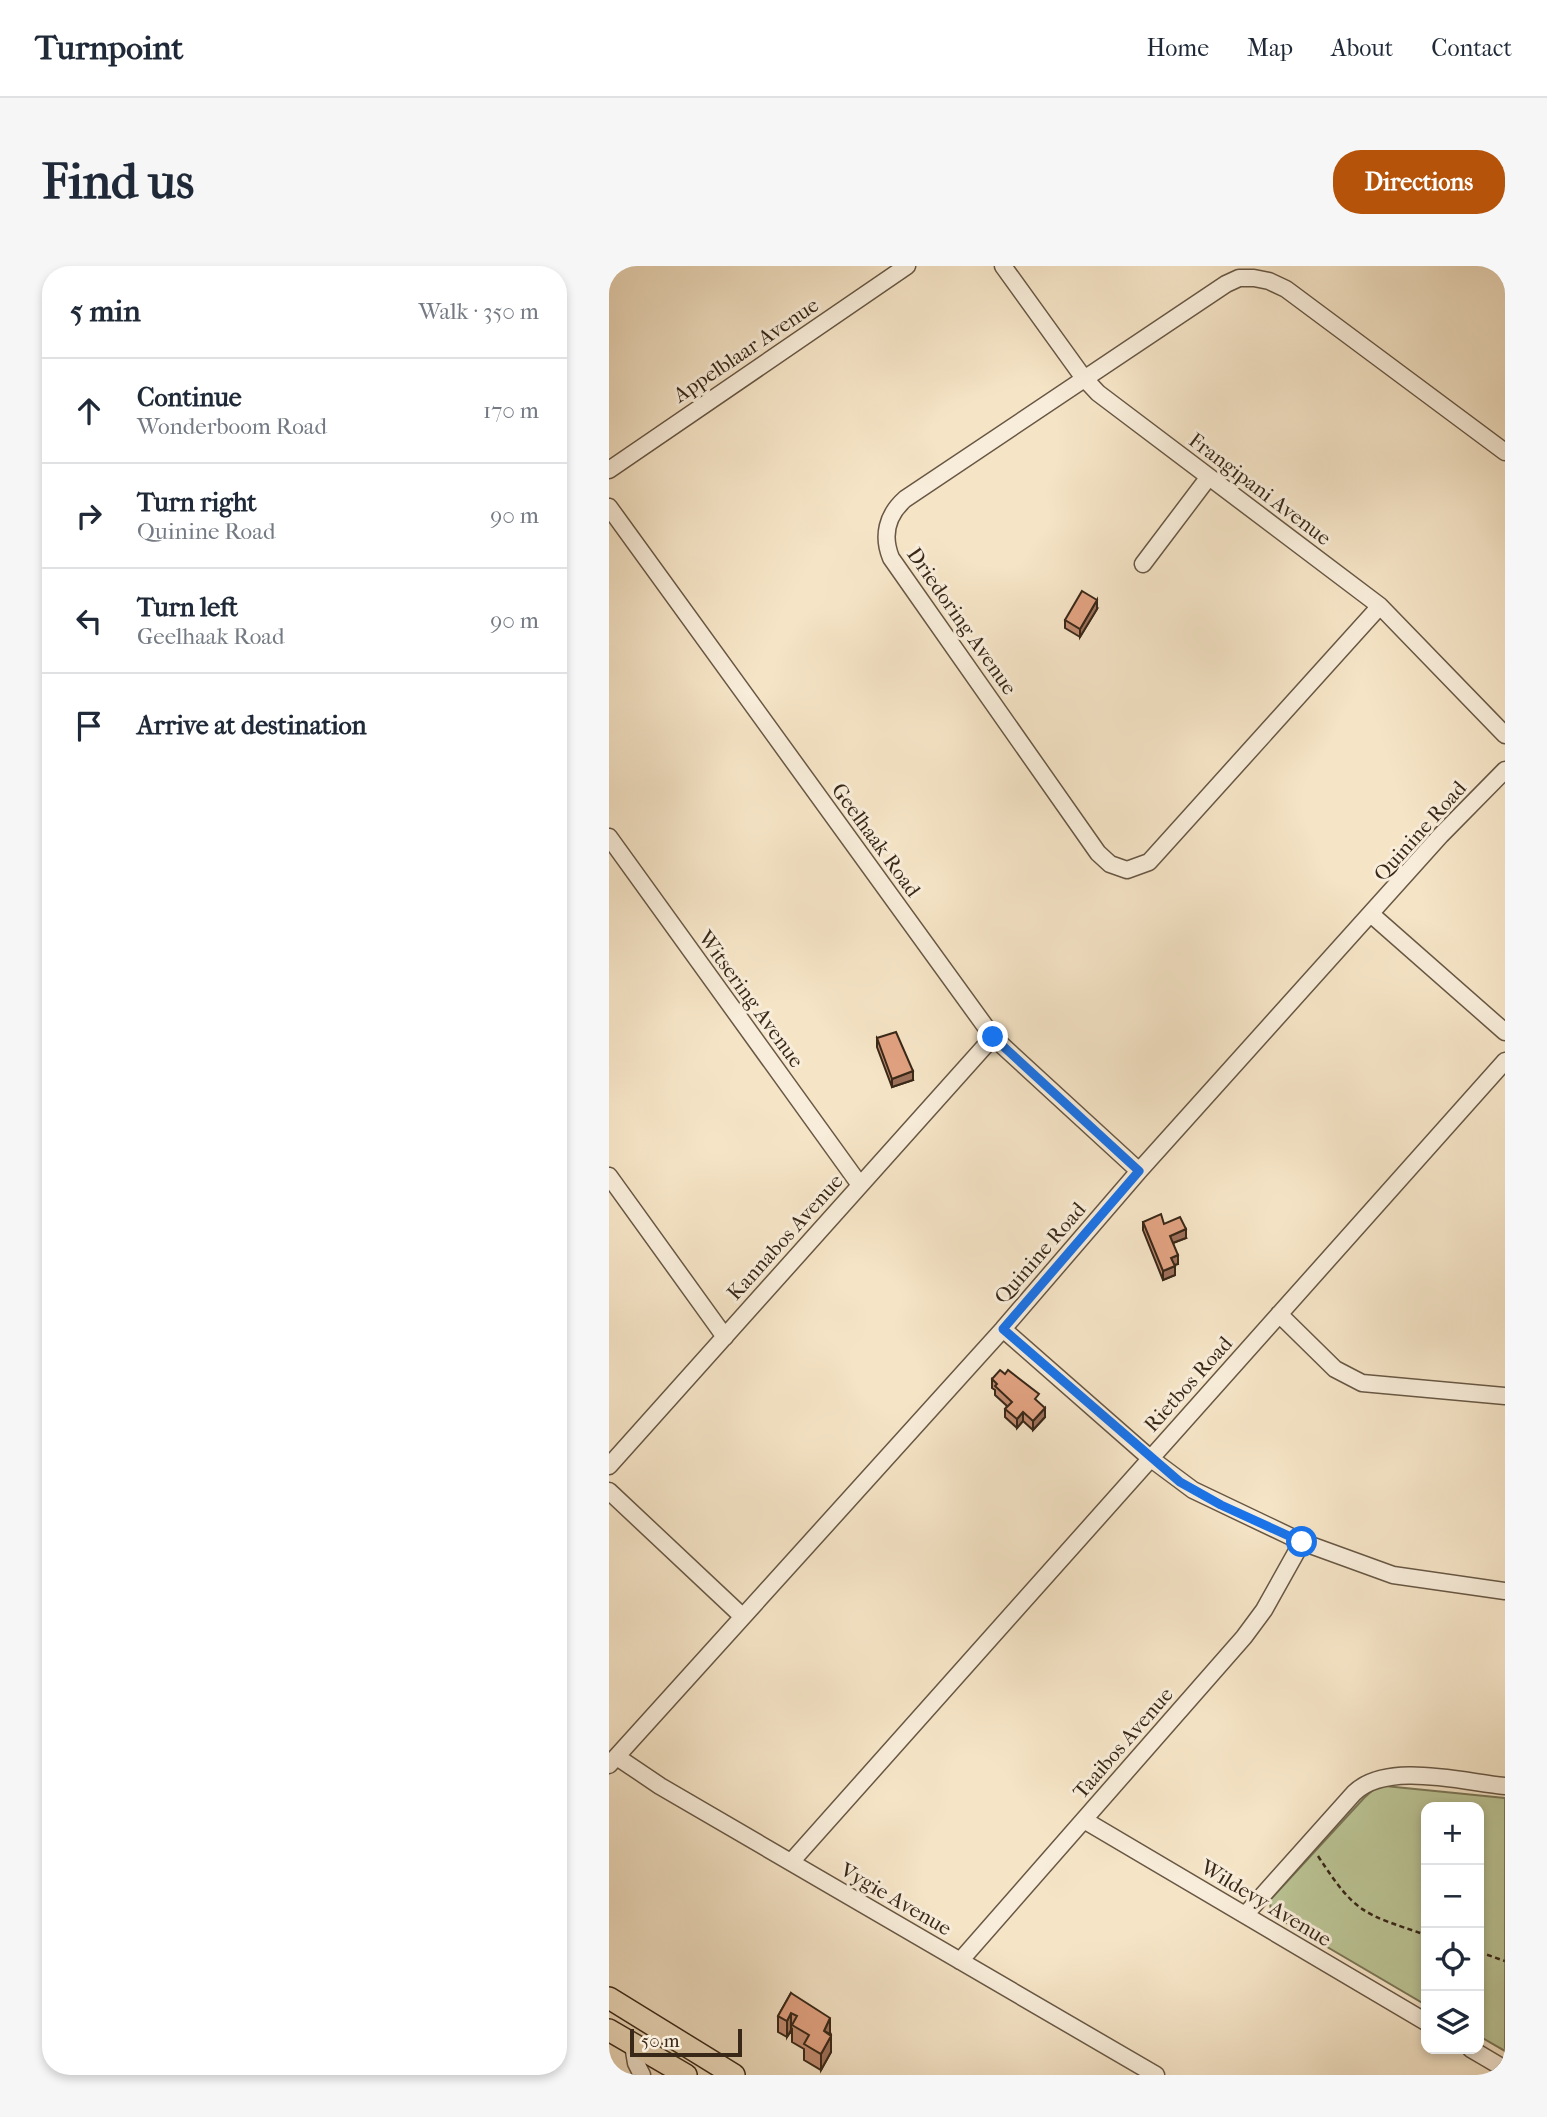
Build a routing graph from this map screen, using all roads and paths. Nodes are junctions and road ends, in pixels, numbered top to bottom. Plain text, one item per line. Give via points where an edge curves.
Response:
1 (907, 266) edge
2 (1003, 266) edge
3 (1083, 377) junction
4 (1505, 452) edge
5 (609, 470) edge
6 (1208, 478) junction
7 (609, 507) edge
8 (1143, 564) dead end
9 (1380, 606) junction
10 (1505, 735) edge
11 (1505, 770) edge
12 (609, 837) edge
13 (1372, 915) junction
14 (1505, 1032) edge
15 (993, 1037) junction
16 (1505, 1061) edge
17 (1139, 1171) junction
18 (609, 1176) edge
19 (860, 1185) junction
20 (1279, 1314) junction
21 (1003, 1329) junction
22 (725, 1337) junction
23 (1505, 1396) edge
24 (1150, 1458) junction
25 (609, 1465) edge
26 (609, 1491) edge
27 (1302, 1542) junction
28 (1505, 1591) edge
29 (742, 1616) junction
30 (613, 1761) edge
31 (1505, 1786) edge
32 (1083, 1820) junction
33 (1310, 1843) junction
34 (791, 1861) junction
35 (1245, 1915) junction
36 (1421, 1933) edge
37 (1484, 1954) edge
38 (960, 1961) junction
39 (1505, 1961) edge
40 (609, 1998) edge
41 (1421, 2019) edge
42 (609, 2030) edge
43 (633, 2045) junction
44 (1480, 2054) edge
45 (1505, 2069) edge
46 (642, 2075) edge
47 (686, 2075) edge
48 (734, 2075) edge
49 (1156, 2075) edge

1 - 5 street, Appelblaar Avenue
2 - 3 street, Frangipani Avenue
3 - 4 street, Driedoring Avenue via 1226,284 1239,278 1269,281
3 - 6 street, Frangipani Avenue
3 - 9 street, Driedoring Avenue via 905,499 888,521 886,543 891,558 1110,864 1128,870 1149,862
6 - 8 street
6 - 9 street, Frangipani Avenue
7 - 15 street, Geelhaak Road
9 - 10 street, Frangipani Avenue
11 - 13 street, Quinine Road
12 - 19 street, Witsering Avenue
13 - 14 street
13 - 17 street, Quinine Road
15 - 17 street, Geelhaak Road
15 - 19 street, Kannabos Avenue
16 - 20 street, Rietbos Road
17 - 21 street, Quinine Road
18 - 22 street
19 - 22 street, Kannabos Avenue
20 - 23 street via 1335,1368 1362,1383
20 - 24 street, Rietbos Road
21 - 24 street
21 - 29 street, Quinine Road
22 - 25 street, Kannabos Avenue
24 - 27 street via 1193,1490
24 - 34 street, Rietbos Road
26 - 29 street
27 - 28 street via 1402,1578
27 - 32 street, Taaibos Avenue via 1264,1611 1244,1637
29 - 30 street, Quinine Road
30 - 34 street, Vygie Avenue
31 - 33 street via 1379,1777 1360,1787
32 - 35 street, Wildevy Avenue
32 - 38 street, Taaibos Avenue
33 - 35 street
33 - 36 path via 1345,1897 1360,1910
34 - 38 street, Vygie Avenue
35 - 41 street, Wildevy Avenue
37 - 39 path
38 - 49 street, Vygie Avenue
40 - 48 main road
42 - 43 main road
43 - 46 street
43 - 47 main road
44 - 45 street

